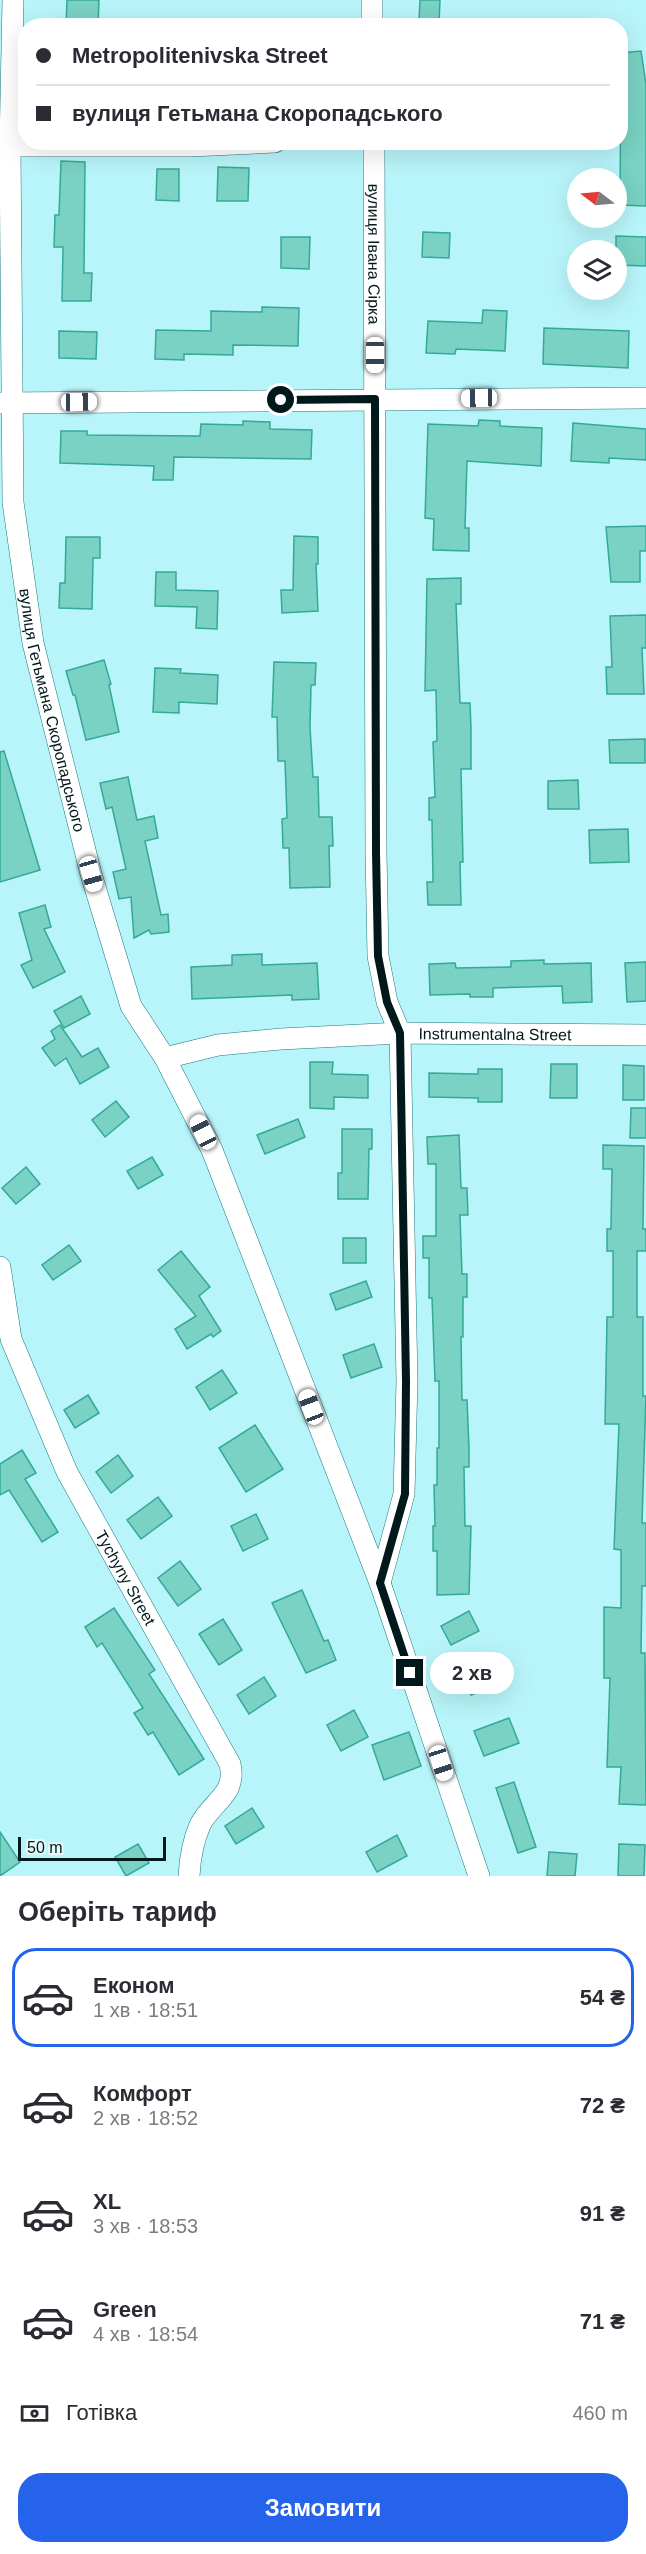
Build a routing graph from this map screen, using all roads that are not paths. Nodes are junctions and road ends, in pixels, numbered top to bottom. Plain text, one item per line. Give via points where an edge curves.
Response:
1 (13, 0) edge
2 (372, 0) edge
3 (372, 18) edge
4 (5, 146) edge
5 (374, 150) edge
6 (646, 398) edge
7 (375, 399) junction
8 (6, 403) edge
9 (7, 504) edge
10 (400, 1033) junction
11 (646, 1035) edge
12 (165, 1058) junction
13 (0, 1267) edge
14 (380, 1583) junction
15 (189, 1876) edge
16 (478, 1876) edge

1 - 4 street, вулиця Гетьмана Скоропадського
2 - 3 street
4 - 8 street, вулиця Гетьмана Скоропадського
5 - 7 street, вулиця Івана Сірка
6 - 7 street
7 - 8 street
7 - 10 street, вулиця Івана Сірка via 378,956 387,1002
8 - 9 street, вулиця Гетьмана Скоропадського
9 - 12 street, вулиця Гетьмана Скоропадського via 33,643 91,874 130,1006
10 - 11 street, Instrumentalna Street
10 - 12 street, Instrumentalna Street via 218,1045
10 - 14 street, вулиця Івана Сірка via 405,1494
12 - 14 street, вулиця Гетьмана Скоропадського via 212,1150
13 - 15 street, Tychyny Street via 11,1339 67,1472 230,1764 232,1779 228,1790 201,1824 194,1841
14 - 16 street, вулиця Гетьмана Скоропадського

